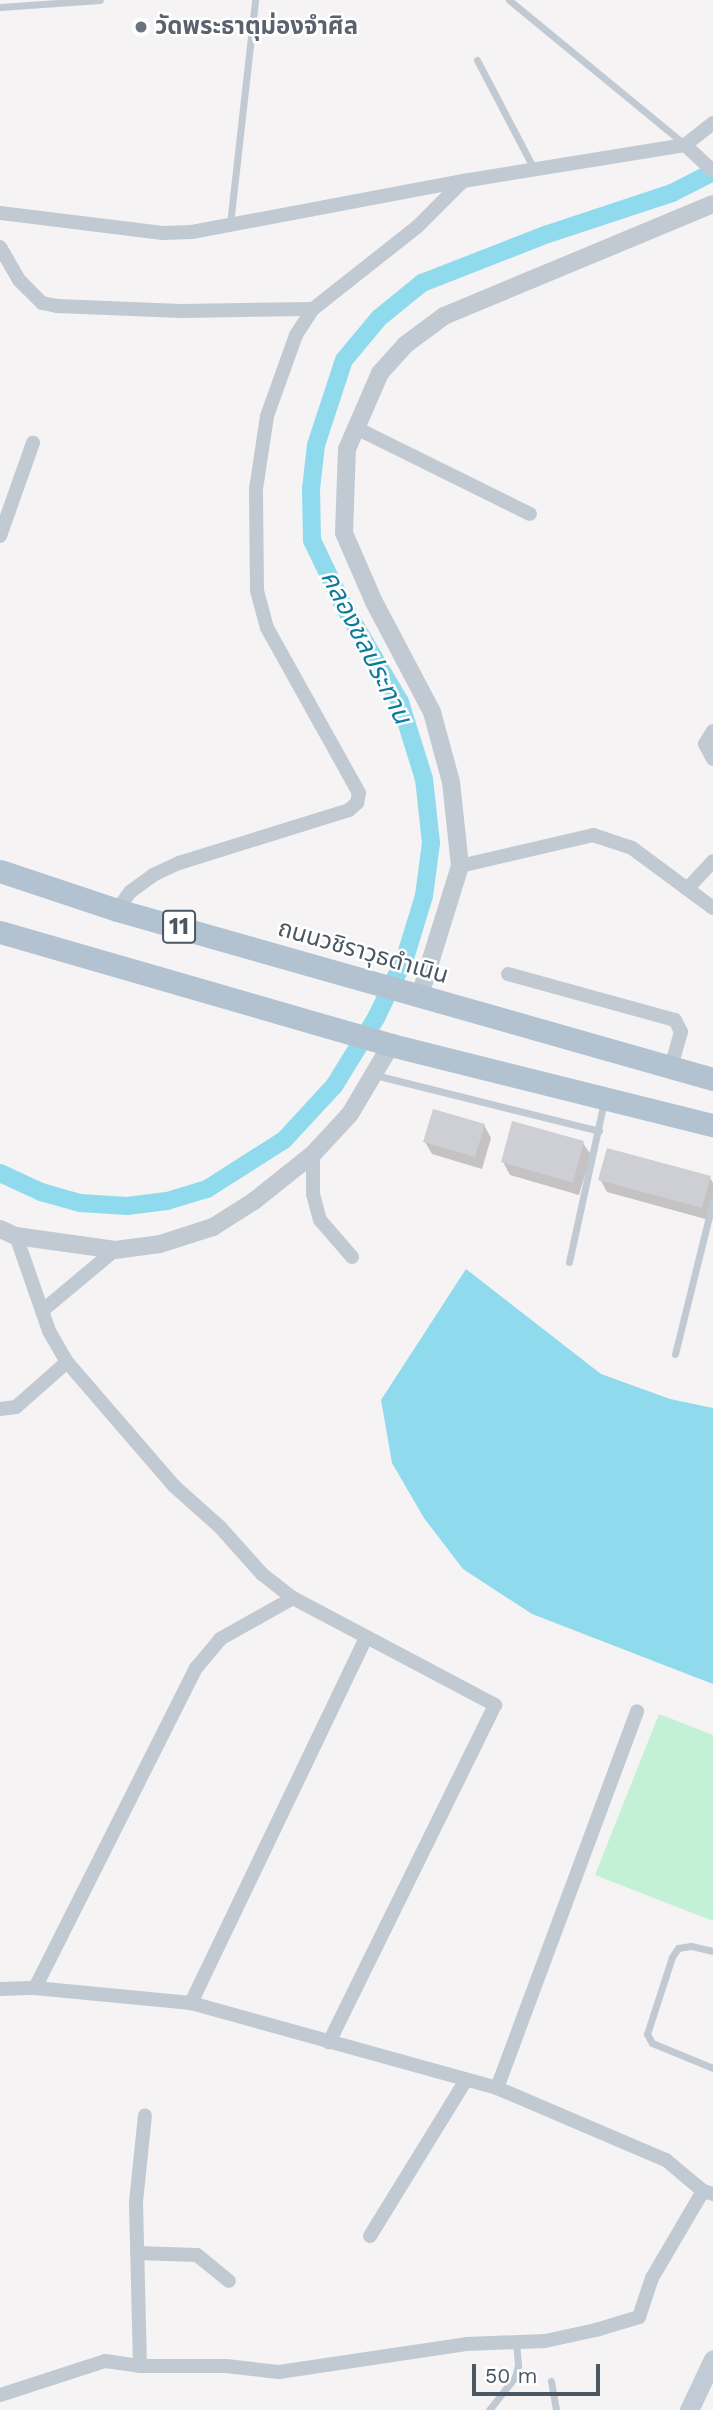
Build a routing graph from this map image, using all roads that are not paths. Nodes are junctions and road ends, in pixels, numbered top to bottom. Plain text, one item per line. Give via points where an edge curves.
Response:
1 (100, 0) edge
2 (254, 0) edge
3 (509, 0) edge
4 (0, 7) edge
5 (477, 60) dead end
6 (713, 123) edge
7 (685, 145) junction
8 (534, 169) junction
9 (713, 171) edge
10 (463, 181) junction
11 (713, 204) edge
12 (0, 213) edge
13 (230, 225) junction
14 (0, 247) edge
15 (313, 309) junction
16 (356, 428) junction
17 (33, 443) dead end
18 (530, 514) dead end
19 (0, 536) edge
20 (713, 731) edge
21 (713, 759) edge
22 (713, 861) edge
23 (460, 866) junction
24 (0, 871) edge
25 (687, 889) junction
26 (713, 908) edge
27 (117, 910) junction
28 (0, 932) edge
29 (508, 974) dead end
30 (420, 995) junction
31 (391, 1045) junction
32 (671, 1067) junction
33 (375, 1075) junction
34 (713, 1079) edge
35 (605, 1098) junction
36 (713, 1125) edge
37 (599, 1131) junction
38 (313, 1154) junction
39 (713, 1200) edge
40 (8, 1233) edge
41 (702, 1240) junction
42 (713, 1243) edge
43 (115, 1250) junction
44 (352, 1257) dead end
45 (569, 1262) dead end
46 (42, 1311) junction
47 (675, 1354) dead end
48 (67, 1362) junction
49 (0, 1409) edge
50 (293, 1598) junction
51 (366, 1638) junction
52 (637, 1711) dead end
53 (713, 1951) edge
54 (35, 1988) junction
55 (0, 1989) edge
56 (191, 2003) junction
57 (329, 2042) junction
58 (713, 2068) edge
59 (466, 2080) junction
60 (498, 2088) junction
61 (145, 2115) dead end
62 (708, 2192) edge
63 (370, 2236) dead end
64 (137, 2253) junction
65 (229, 2281) dead end
66 (516, 2342) junction
67 (713, 2359) edge
68 (140, 2366) junction
69 (551, 2381) dead end
70 (0, 2395) edge
71 (489, 2410) edge
72 (556, 2410) edge
73 (689, 2410) edge

1 - 4 lane
2 - 13 lane
3 - 7 lane
5 - 8 lane
6 - 7 street
7 - 8 street
7 - 9 street
8 - 10 street
10 - 13 street
10 - 15 street via 417,227
11 - 16 street via 444,316 405,345 380,373
12 - 13 street via 163,233
14 - 15 street via 20,281 41,303 181,311
15 - 27 street via 296,335 267,416 256,489 257,590 267,628 359,793 358,803 349,810 179,863 130,892
16 - 18 street
16 - 23 street via 347,449 344,533 432,712 451,782
17 - 19 street
20 - 21 street via 705,744
22 - 25 street
23 - 25 street via 593,835 632,848
23 - 30 street
24 - 27 main road, ถนนวชิราวุธดำเนิน / 11
25 - 26 street
27 - 30 main road, ถนนวชิราวุธดำเนิน / 11
28 - 31 main road, 11
29 - 32 street via 675,1020 681,1032
30 - 32 main road, ถนนวชิราวุธดำเนิน / 11
31 - 33 street
31 - 35 main road, 11
32 - 34 main road, ถนนวชิราวุธดำเนิน / 11
33 - 37 lane
33 - 38 street via 350,1114
35 - 36 main road, 11
35 - 37 lane
37 - 45 lane
38 - 43 street via 213,1227 160,1244
38 - 44 street via 313,1194 320,1220
39 - 41 lane
40 - 43 street
40 - 46 street
41 - 42 lane
41 - 47 lane
43 - 46 street
46 - 48 street
48 - 49 street via 16,1407
48 - 50 street via 174,1486 220,1527 261,1574
50 - 51 street
50 - 54 street via 220,1639 196,1668
51 - 56 street
51 - 57 street via 495,1705
52 - 60 street
53 - 58 lane via 678,1948 647,2034 652,2043
54 - 55 street
54 - 56 street
56 - 57 street
57 - 59 street
59 - 60 street
59 - 63 street
60 - 62 street via 666,2160
61 - 64 street via 136,2202
62 - 66 street via 652,2278 639,2317 545,2341
64 - 65 street via 197,2255
64 - 68 street
66 - 68 street via 466,2344 279,2372 226,2366
66 - 71 lane via 515,2377
67 - 73 main road
68 - 70 street via 105,2361
69 - 72 lane

